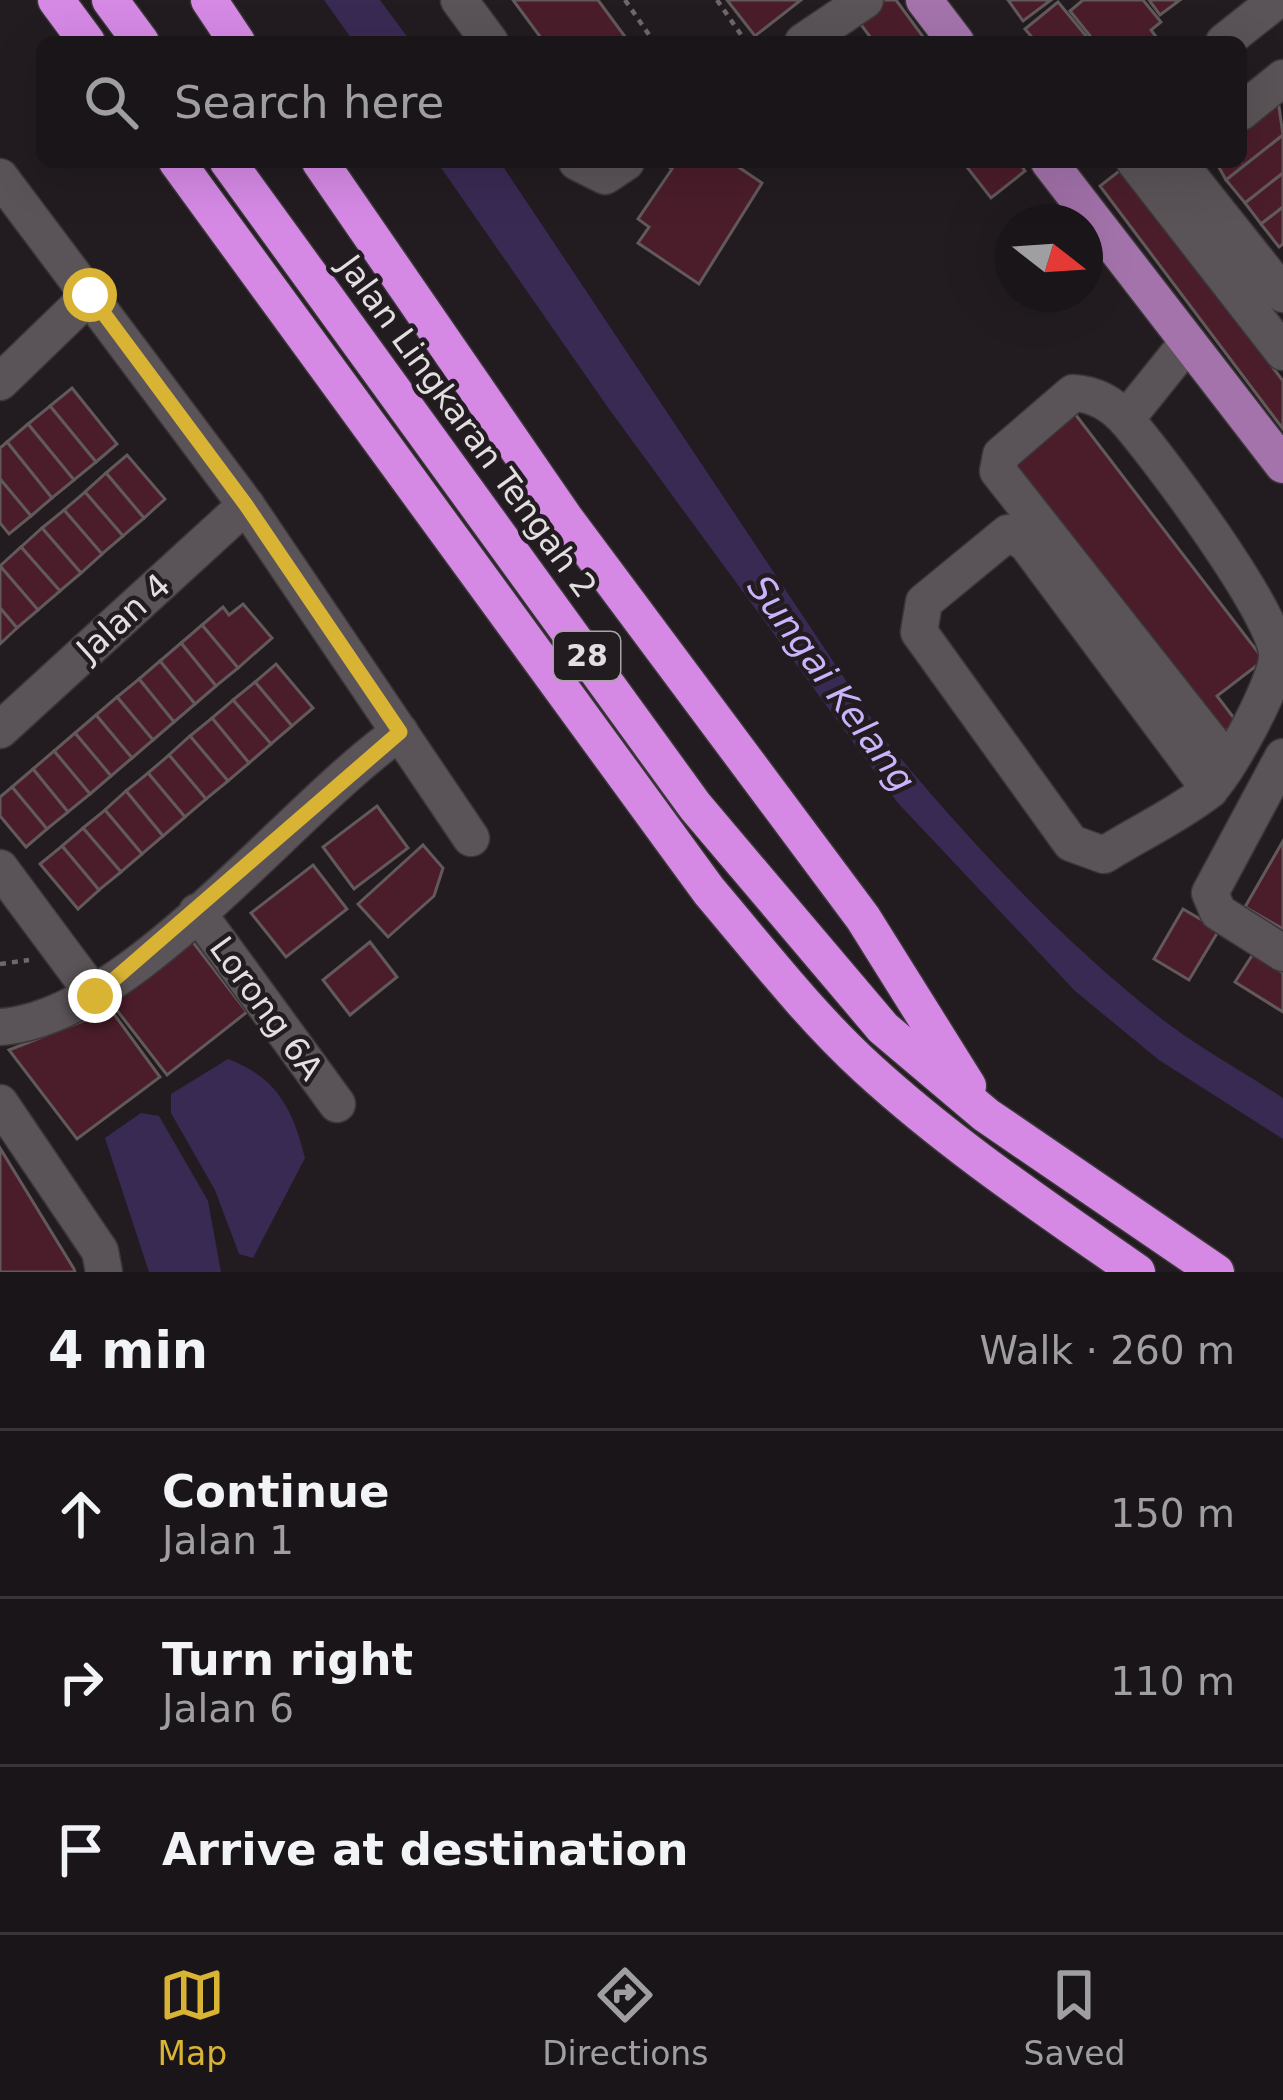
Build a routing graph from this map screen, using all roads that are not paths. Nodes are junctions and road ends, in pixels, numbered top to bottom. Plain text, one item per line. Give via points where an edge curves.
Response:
1 (56, 0) edge
2 (110, 0) edge
3 (131, 0) edge
4 (208, 0) edge
5 (924, 0) edge
6 (1277, 0) edge
7 (861, 1) edge
8 (464, 2) edge
9 (83, 36) edge
10 (137, 36) edge
11 (149, 36) edge
12 (234, 36) edge
13 (486, 36) edge
14 (811, 36) edge
15 (951, 36) edge
16 (1232, 36) edge
17 (1283, 79) edge
18 (1247, 107) edge
19 (180, 168) edge
20 (232, 168) edge
21 (324, 168) edge
22 (589, 168) edge
23 (617, 168) edge
24 (1061, 168) edge
25 (1141, 168) edge
26 (1183, 168) edge
27 (0, 177) edge
28 (1283, 294) edge
29 (90, 295) junction
30 (1188, 342) junction
31 (1283, 352) edge
32 (0, 382) edge
33 (1126, 419) junction
34 (1283, 465) edge
35 (246, 505) junction
36 (0, 730) edge
37 (400, 732) junction
38 (1283, 757) edge
39 (1219, 776) junction
40 (471, 838) dead end
41 (0, 868) edge
42 (197, 912) junction
43 (1283, 953) edge
44 (95, 996) junction
45 (0, 1028) edge
46 (0, 1103) edge
47 (337, 1105) dead end
48 (986, 1115) junction
49 (1122, 1267) edge
50 (104, 1272) edge
51 (1216, 1272) edge

1 - 9 highway
2 - 10 highway
3 - 11 highway
4 - 12 highway
5 - 15 main road
6 - 16 street
7 - 14 street
8 - 13 street
17 - 18 street
19 - 49 highway, 28 via 709,891 793,990 864,1066 959,1148
20 - 48 highway, Jalan Lingkaran Tengah 2 / 28 via 748,874 883,1028
21 - 48 highway via 565,518 862,918
22 - 23 street via 605,176
24 - 30 main road
25 - 31 street
26 - 28 street
27 - 29 street
29 - 32 street
29 - 35 street
30 - 33 street
30 - 34 main road
33 - 39 street via 1265,615 1277,656
33 - 39 street via 1094,394 1073,393 1001,455 998,471
35 - 36 street, Jalan 4
35 - 37 street
37 - 40 street
37 - 42 street
38 - 43 street via 1210,893 1218,912
39 - 39 street via 1026,543 1008,533 924,602 919,632 1072,843 1104,855
41 - 44 street
42 - 44 street
42 - 47 street, Lorong 6A
44 - 45 street via 30,1025
46 - 50 street via 100,1252
48 - 51 highway, Jalan Lingkaran Tengah 2 / 28

